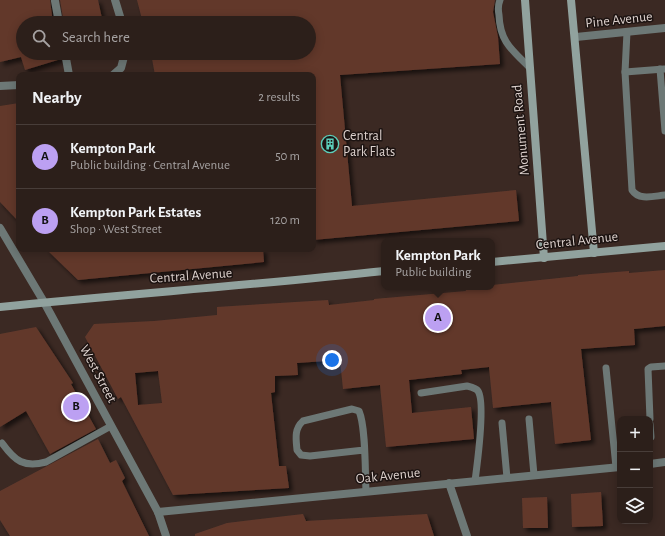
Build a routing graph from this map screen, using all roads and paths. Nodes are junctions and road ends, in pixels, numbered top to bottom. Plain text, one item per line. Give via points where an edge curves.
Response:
1 (115, 0) edge
2 (500, 0) edge
3 (525, 0) edge
4 (571, 0) edge
5 (55, 1) dead end
6 (58, 16) edge
7 (120, 16) edge
8 (665, 28) edge
9 (627, 32) junction
10 (576, 37) junction
11 (66, 60) edge
12 (123, 60) edge
13 (529, 67) junction
14 (663, 69) edge
15 (68, 72) edge
16 (116, 72) edge
17 (625, 72) junction
18 (16, 85) edge
19 (0, 86) edge
20 (665, 131) edge
21 (665, 195) edge
22 (0, 228) edge
23 (665, 246) edge
24 (594, 253) junction
25 (544, 258) junction
26 (495, 262) edge
27 (381, 271) edge
28 (44, 302) junction
29 (0, 307) edge
30 (665, 366) edge
31 (606, 368) dead end
32 (421, 393) dead end
33 (650, 416) edge
34 (529, 419) dead end
35 (502, 423) dead end
36 (111, 426) junction
37 (2, 444) dead end
38 (364, 450) junction
39 (617, 459) edge
40 (665, 462) edge
41 (653, 464) edge
42 (617, 467) edge
43 (534, 475) junction
44 (507, 478) junction
45 (475, 481) junction
46 (449, 483) junction
47 (366, 492) junction
48 (158, 512) junction
49 (166, 536) edge
50 (467, 536) edge

1 - 7 street
2 - 13 lane via 498,5 502,36 507,45
3 - 13 main road, Monument Road
4 - 10 main road
5 - 6 street
8 - 9 street, Pine Avenue
9 - 10 street, Pine Avenue
9 - 17 lane
10 - 24 main road
11 - 15 street
12 - 16 street via 121,68
13 - 25 main road, Monument Road
14 - 17 lane
14 - 20 lane
17 - 21 lane via 632,190 640,197
18 - 19 street
22 - 28 street, West Street
23 - 24 main road, Central Avenue
24 - 25 main road, Central Avenue
25 - 26 main road, Central Avenue
27 - 28 main road, Central Avenue via 287,282
28 - 29 main road, Central Avenue
28 - 36 street, West Street
30 - 33 lane via 648,369
31 - 39 lane
32 - 45 lane via 467,386 479,392 480,442
34 - 43 lane
35 - 44 lane
36 - 37 lane via 46,462 37,464 24,464 12,457
36 - 48 street, West Street
38 - 38 lane via 360,411 352,409 303,421 298,426 297,450 301,455
38 - 47 lane
40 - 41 street
42 - 43 street, Oak Avenue
43 - 44 street, Oak Avenue
44 - 45 street, Oak Avenue
45 - 46 street, Oak Avenue
46 - 47 street, Oak Avenue
46 - 50 street
47 - 48 street, Oak Avenue
48 - 49 street, West Street

